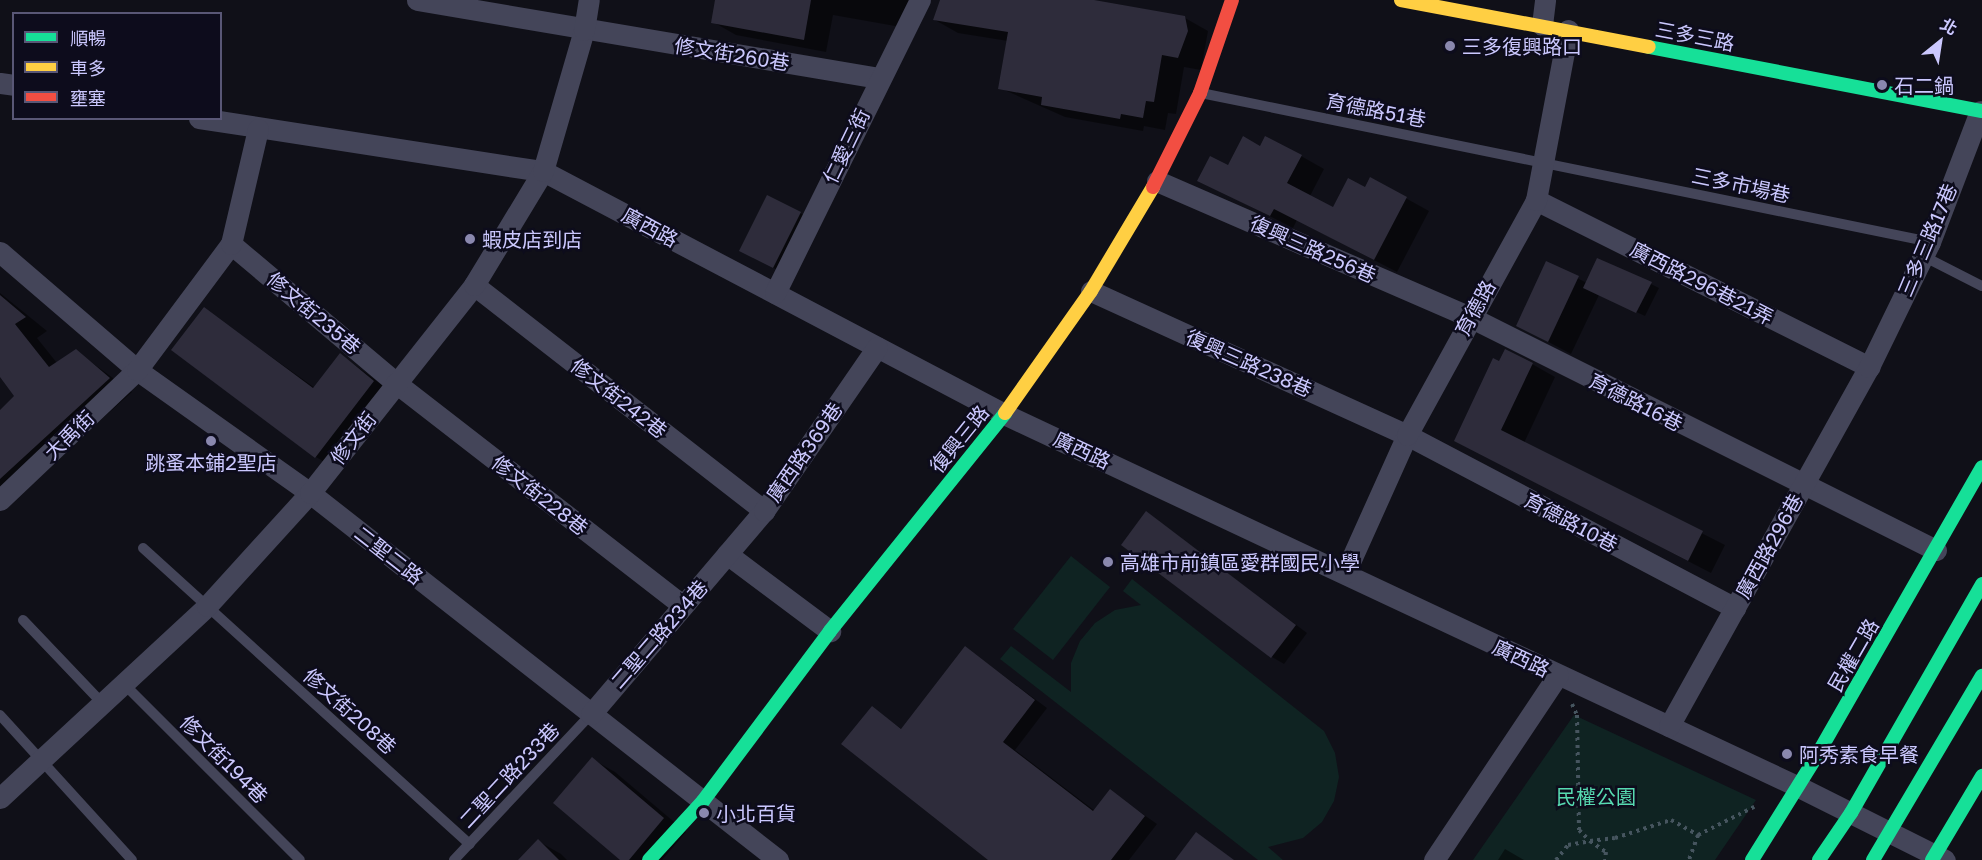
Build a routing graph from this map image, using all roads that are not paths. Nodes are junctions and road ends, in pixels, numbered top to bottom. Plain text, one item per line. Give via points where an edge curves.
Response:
1 (417, 0) edge
2 (589, 0) edge
3 (920, 0) edge
4 (1232, 0) edge
5 (1401, 0) edge
6 (1545, 0) edge
7 (1542, 25) junction
8 (584, 30) junction
9 (1568, 30) junction
10 (879, 78) junction
11 (1200, 93) junction
12 (1981, 111) edge
13 (210, 120) edge
14 (258, 129) junction
15 (1545, 162) junction
16 (543, 171) junction
17 (1157, 181) junction
18 (1536, 200) junction
19 (231, 244) junction
20 (1926, 249) junction
21 (0, 252) edge
22 (474, 285) junction
23 (1982, 286) edge
24 (1091, 291) junction
25 (775, 293) junction
26 (1470, 317) junction
27 (877, 347) junction
28 (1869, 367) junction
29 (137, 370) junction
30 (396, 383) junction
31 (1004, 414) junction
32 (1407, 435) junction
33 (1982, 467) edge
34 (1803, 486) junction
35 (310, 493) junction
36 (0, 500) edge
37 (764, 511) junction
38 (143, 548) dead end
39 (1935, 550) junction
40 (727, 554) junction
41 (1345, 573) junction
42 (1982, 584) edge
43 (207, 606) junction
44 (683, 606) junction
45 (1735, 608) junction
46 (23, 620) dead end
47 (830, 631) junction
48 (1558, 675) junction
49 (1982, 676) edge
50 (123, 683) junction
51 (102, 702) junction
52 (591, 714) junction
53 (0, 715) edge
54 (1669, 726) junction
55 (41, 759) junction
56 (1982, 776) edge
57 (1799, 786) junction
58 (0, 798) edge
59 (703, 801) junction
60 (1851, 813) junction
61 (1892, 832) junction
62 (470, 843) junction
63 (1937, 858) edge
64 (132, 860) edge
65 (300, 860) edge
66 (454, 860) edge
67 (649, 860) edge
68 (778, 860) edge
69 (1434, 860) edge
70 (1752, 860) edge
71 (1819, 860) edge
72 (1873, 860) edge

1 - 8 street, 修文街260巷
2 - 8 street, 修文街
3 - 10 street, 仁愛三街
4 - 11 street, 復興三路
5 - 7 street, 三多三路
6 - 7 street
7 - 9 street, 三多三路
8 - 10 street, 修文街260巷
8 - 16 street, 修文街
9 - 12 street, 三多三路
9 - 15 street, 育德路
10 - 25 street, 仁愛三街
11 - 15 lane, 育德路51巷
11 - 17 street, 復興三路
12 - 20 street, 三多三路17巷
13 - 14 street, 廣西路
14 - 16 street, 廣西路
14 - 19 street
15 - 18 street, 育德路
15 - 20 lane, 三多市場巷
16 - 22 street, 修文街
16 - 25 street, 廣西路
17 - 24 street, 復興三路
17 - 26 street, 復興三路256巷
18 - 26 street, 育德路
18 - 28 street, 廣西路296巷21弄
19 - 29 street, 大禹街
19 - 30 street, 修文街235巷
20 - 23 lane, 三多市場巷
20 - 28 street, 三多三路17巷
21 - 29 street, 二聖二路
22 - 30 street, 修文街
22 - 37 street, 修文街242巷
24 - 31 street, 復興三路
24 - 32 street, 復興三路238巷
25 - 27 street, 廣西路
26 - 32 street, 育德路
26 - 34 street, 育德路16巷
27 - 31 street, 廣西路
27 - 37 street, 廣西路369巷
28 - 34 street, 廣西路296巷
29 - 35 street, 二聖二路
29 - 36 street, 大禹街
30 - 35 street, 修文街
30 - 44 street, 修文街228巷
31 - 41 street, 廣西路
31 - 47 street, 復興三路
32 - 41 street, 育德路
32 - 45 street, 育德路10巷
33 - 39 street, 民權二路
34 - 39 street, 育德路16巷
34 - 45 street, 廣西路296巷
35 - 43 street, 修文街
35 - 52 street, 二聖二路
37 - 40 street, 廣西路369巷
38 - 43 lane, 修文街208巷
39 - 57 street, 民權二路
40 - 44 street, 二聖二路234巷
40 - 47 street
41 - 48 street, 廣西路
42 - 60 street
43 - 50 street, 修文街
43 - 62 lane, 修文街208巷
44 - 52 street, 二聖二路234巷
45 - 54 street, 廣西路296巷
46 - 51 lane
47 - 59 street, 復興三路
48 - 54 street, 廣西路
48 - 69 street
49 - 61 street
50 - 51 street, 修文街
50 - 65 lane, 修文街194巷
51 - 55 street, 修文街
52 - 59 street, 二聖二路
52 - 62 lane, 二聖二路233巷
53 - 55 lane
54 - 57 street, 廣西路
55 - 58 street, 修文街
55 - 64 lane
56 - 63 street
57 - 60 street, 廣西路
57 - 70 street, 民權二路
59 - 67 street, 復興三路
59 - 68 street, 二聖二路
60 - 61 street, 廣西路
60 - 71 street
61 - 63 street, 廣西路
61 - 72 street
62 - 66 lane, 二聖二路233巷

